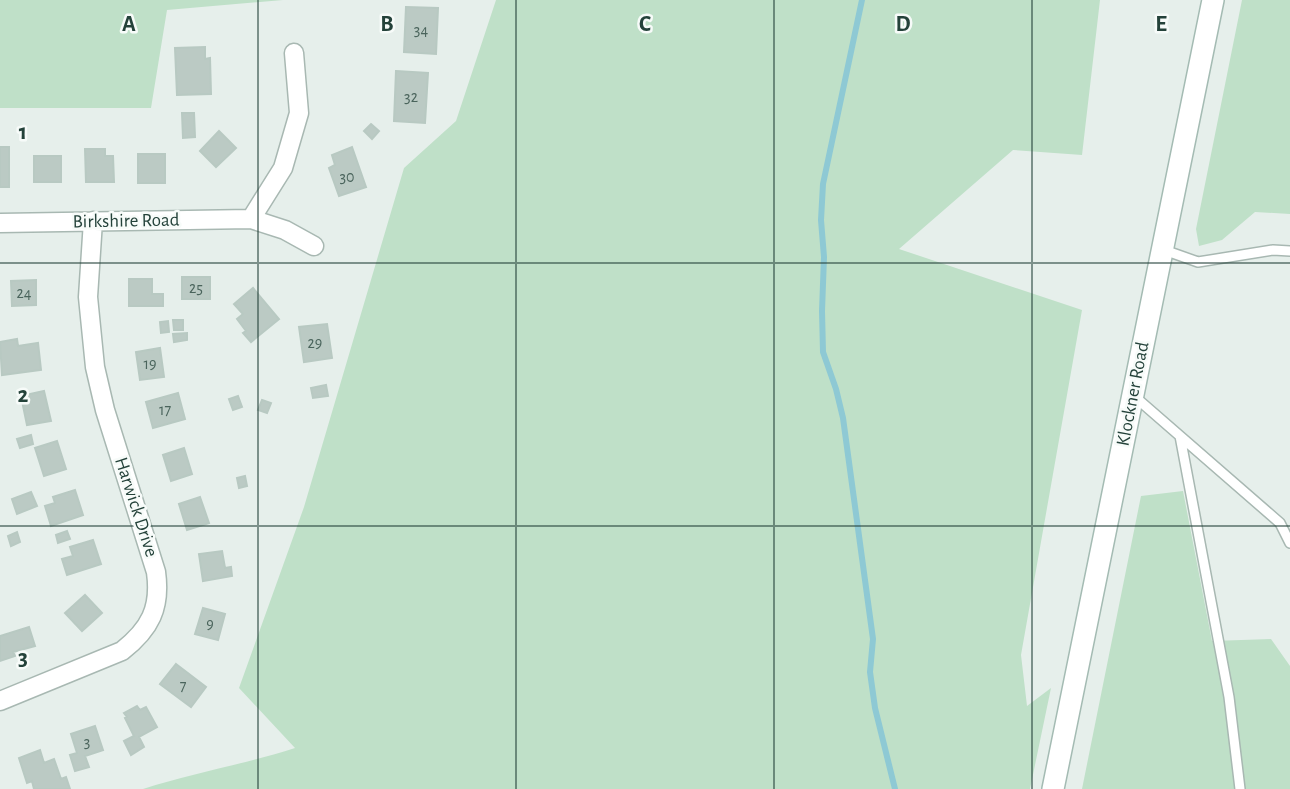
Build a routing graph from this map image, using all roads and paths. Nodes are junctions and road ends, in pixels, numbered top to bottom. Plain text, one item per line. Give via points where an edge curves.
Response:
1 (1213, 0) edge
2 (294, 53) dead end
3 (251, 219) junction
4 (93, 221) junction
5 (0, 223) edge
6 (314, 246) dead end
7 (1162, 249) junction
8 (1290, 251) edge
9 (1133, 395) junction
10 (1180, 436) junction
11 (1290, 542) edge
12 (0, 701) edge
13 (1054, 789) edge
14 (1240, 789) edge

1 - 7 main road, Klockner Road
2 - 3 street via 299,113 283,168
3 - 4 street, Birkshire Road
3 - 6 street, Birkshire Road
4 - 5 street, Birkshire Road
4 - 12 street, Harwick Drive via 88,297 95,368 156,572 156,607 138,639 122,651
7 - 8 lane via 1198,262
7 - 9 main road, Klockner Road
9 - 10 lane
9 - 13 main road, Klockner Road
10 - 11 lane via 1280,523
10 - 14 lane via 1229,697

